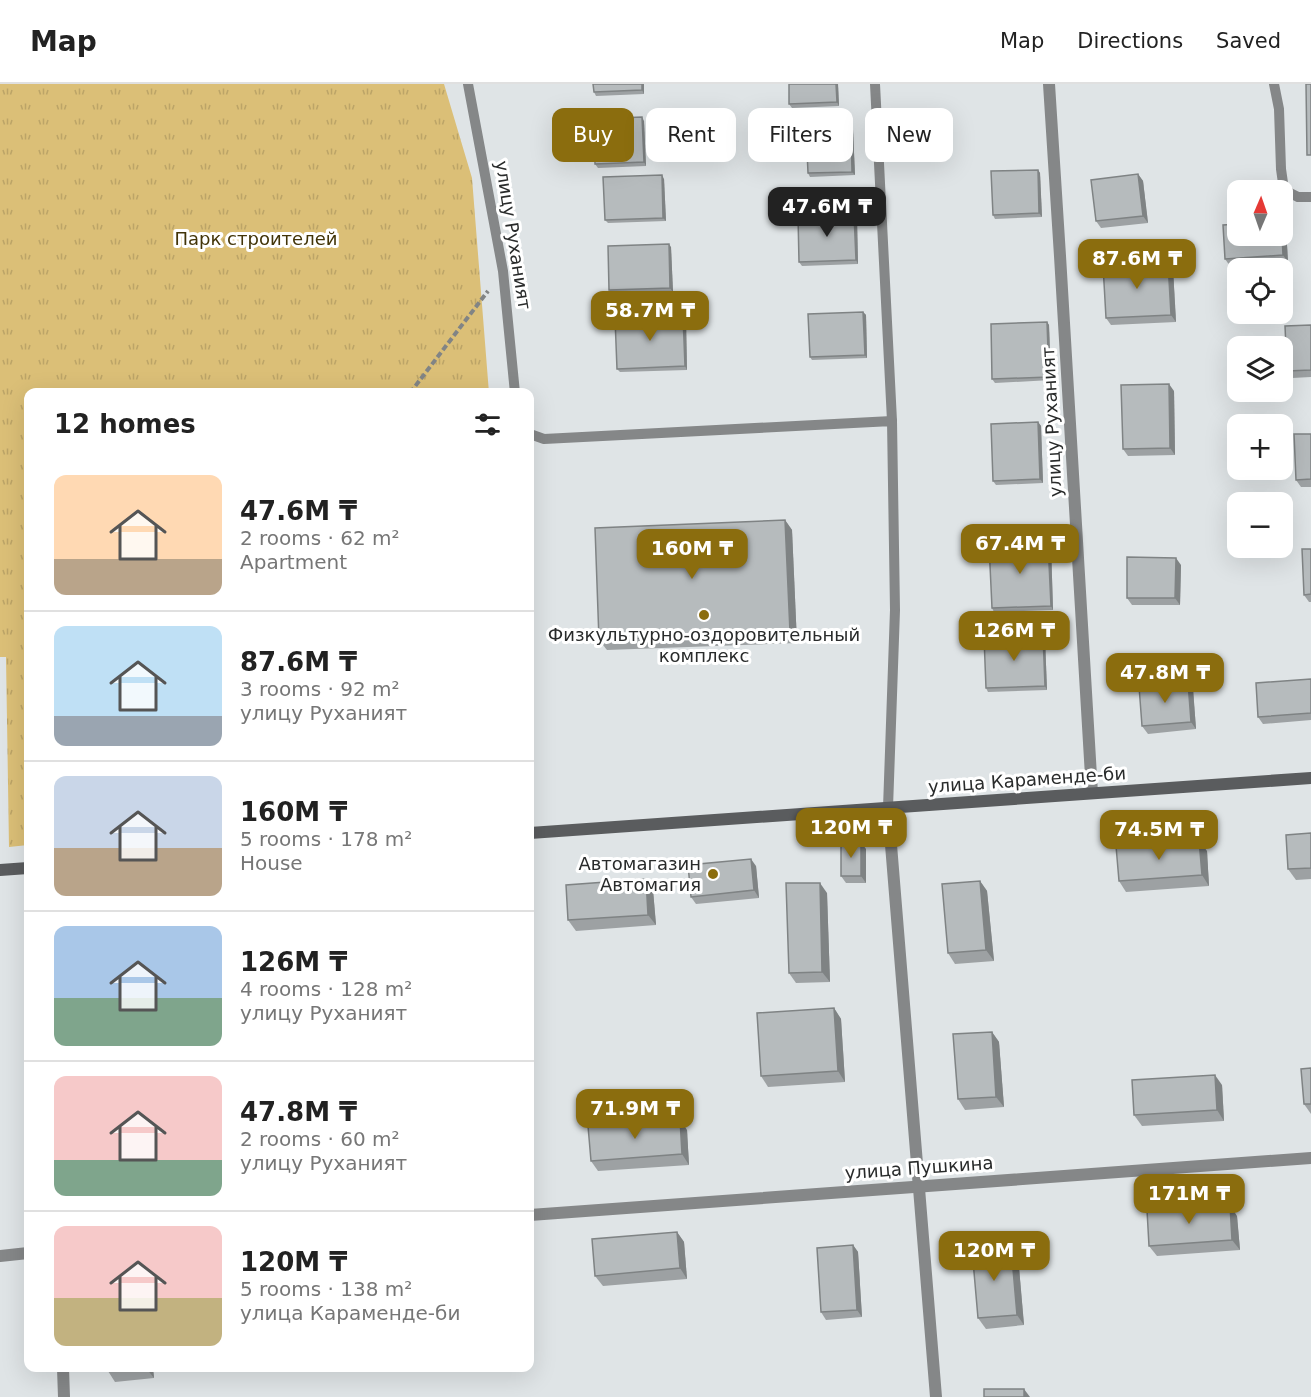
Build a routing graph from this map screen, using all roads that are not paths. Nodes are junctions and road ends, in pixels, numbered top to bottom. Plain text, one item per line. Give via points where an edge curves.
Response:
1 (468, 84) edge
2 (875, 84) edge
3 (1049, 84) edge
4 (1274, 84) edge
5 (1311, 197) edge
6 (515, 388) edge
7 (892, 421) junction
8 (534, 436) edge
9 (1311, 778) edge
10 (1092, 793) junction
11 (888, 808) junction
12 (534, 833) edge
13 (1, 868) edge
14 (24, 868) edge
15 (1311, 1158) edge
16 (919, 1186) junction
17 (534, 1215) edge
18 (24, 1253) edge
19 (0, 1256) edge
20 (63, 1372) edge
21 (64, 1397) edge
22 (936, 1397) edge

1 - 6 lane, улицу Руханият via 503,272
2 - 7 lane
3 - 10 street, улицу Руханият
4 - 5 lane via 1284,190 1298,197
7 - 8 lane via 543,439
7 - 11 lane via 895,610
9 - 10 street, улица Караменде-би
10 - 11 street, улица Караменде-би
11 - 12 street, улица Караменде-би
11 - 16 street
13 - 14 street
15 - 16 street, улица Пушкина
16 - 17 street, улица Пушкина
16 - 22 street
18 - 19 street
20 - 21 street

